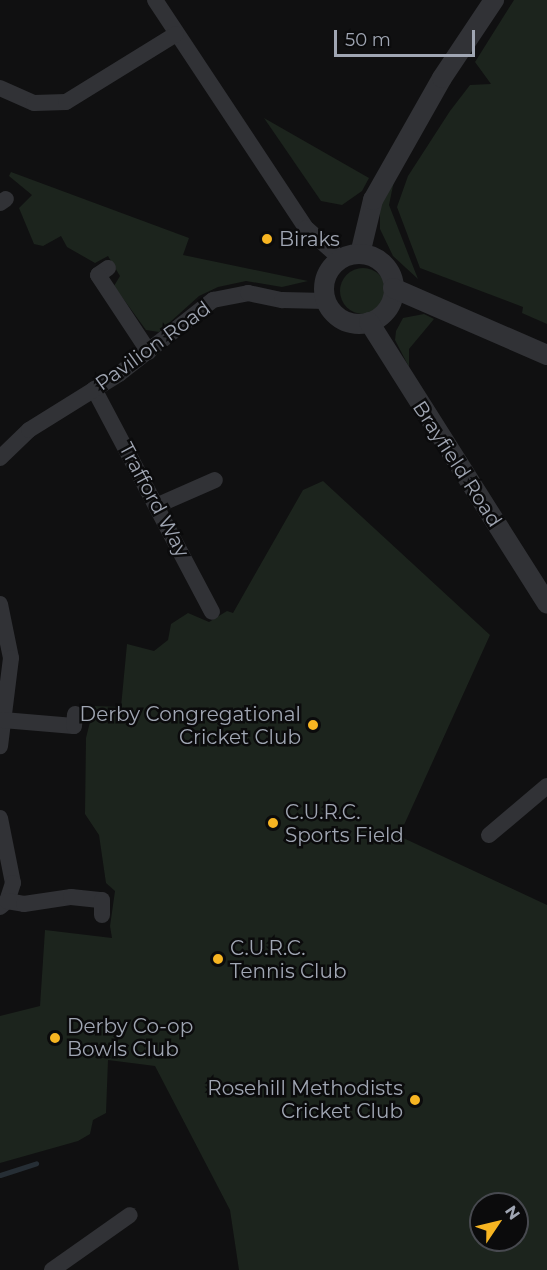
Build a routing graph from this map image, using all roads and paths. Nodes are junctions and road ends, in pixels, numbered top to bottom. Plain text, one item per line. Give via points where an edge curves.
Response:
1 (155, 0) edge
2 (494, 0) edge
3 (176, 34) junction
4 (0, 88) edge
5 (350, 256) junction
6 (108, 268) dead end
7 (393, 288) junction
8 (326, 301) junction
9 (369, 322) junction
10 (149, 352) junction
11 (547, 355) edge
12 (94, 389) junction
13 (0, 458) edge
14 (215, 480) dead end
15 (158, 505) junction
16 (0, 604) edge
17 (547, 604) edge
18 (212, 612) dead end
19 (75, 714) dead end
20 (3, 720) junction
21 (0, 746) edge
22 (547, 786) edge
23 (0, 818) edge
24 (489, 835) dead end
25 (4, 904) edge
26 (102, 915) dead end
27 (130, 1215) dead end
28 (52, 1270) edge

1 - 3 street
2 - 5 street via 442,78 373,200
3 - 4 street via 56,106 34,103
3 - 5 street via 306,228
5 - 7 street via 380,261
5 - 8 street via 326,276
6 - 10 street via 98,274
7 - 9 street via 386,310
7 - 11 street
8 - 9 street via 346,321
8 - 10 street, Pavilion Road via 282,300 248,293 224,296 202,306
9 - 17 street, Brayfield Road
10 - 12 street, Pavilion Road
12 - 13 street, Pavilion Road via 29,430
12 - 15 street, Trafford Way
14 - 15 street
15 - 18 street, Trafford Way
16 - 20 street via 10,651
19 - 20 street via 74,726
20 - 21 street
22 - 24 street
23 - 25 street via 13,883
25 - 26 street via 66,896 102,900
27 - 28 street

